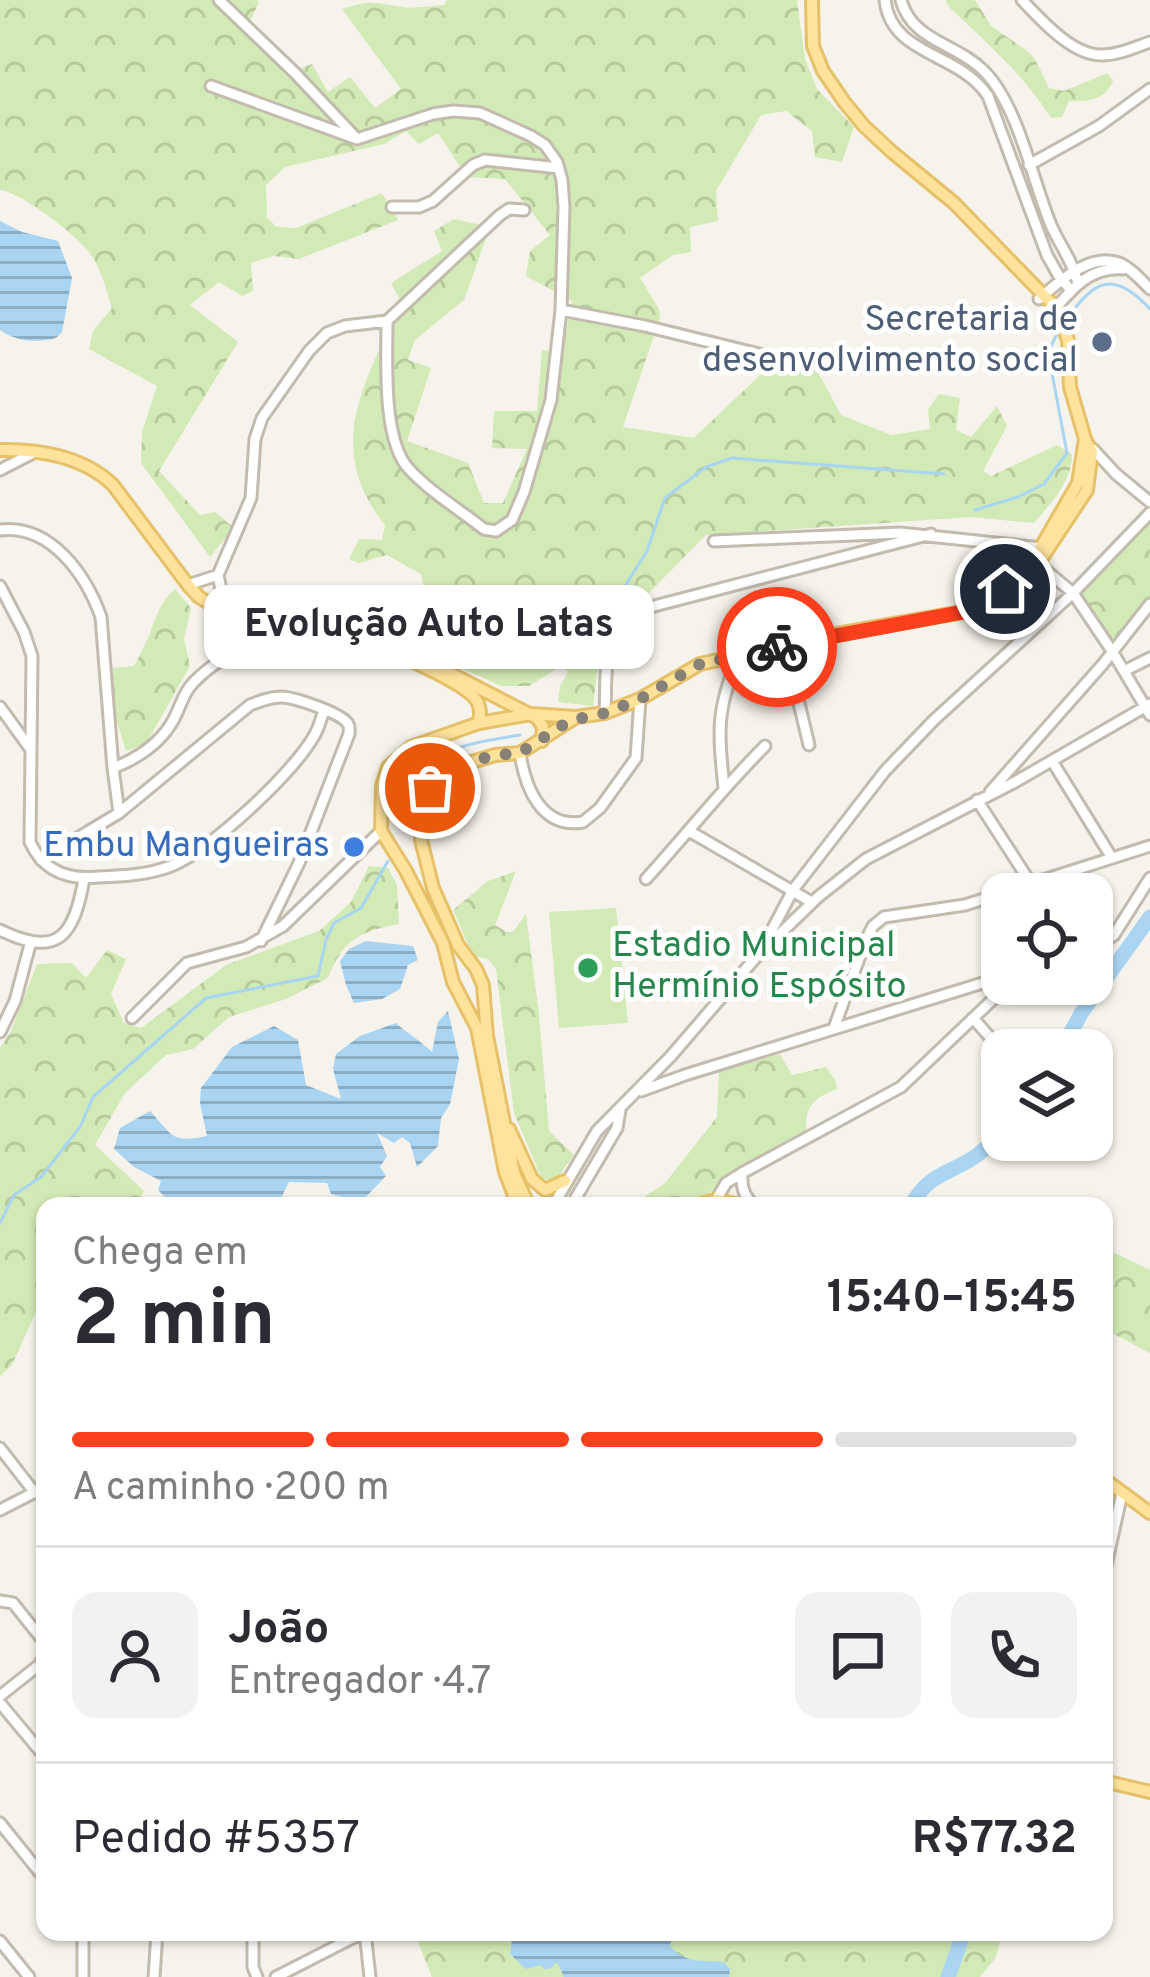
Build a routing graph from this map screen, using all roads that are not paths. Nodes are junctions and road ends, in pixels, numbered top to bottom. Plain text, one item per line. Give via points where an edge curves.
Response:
1 (219, 0) edge
2 (812, 0) edge
3 (885, 0) edge
4 (901, 0) edge
5 (1022, 0) edge
6 (1150, 42) edge
7 (211, 86) dead end
8 (1150, 88) edge
9 (357, 140) junction
10 (1029, 165) junction
11 (559, 168) junction
12 (392, 207) dead end
13 (524, 210) dead end
14 (1129, 269) junction
15 (1076, 271) junction
16 (1062, 281) junction
17 (1075, 287) junction
18 (1150, 289) edge
19 (1040, 293) junction
20 (561, 310) junction
21 (1058, 317) junction
22 (387, 321) junction
23 (779, 358) dead end
24 (1087, 442) junction
25 (0, 450) edge
26 (35, 452) junction
27 (0, 470) edge
28 (1150, 502) edge
29 (1150, 513) edge
30 (0, 530) edge
31 (932, 534) junction
32 (714, 541) dead end
33 (1038, 560) junction
34 (218, 575) junction
35 (188, 585) junction
36 (0, 586) edge
37 (1073, 593) junction
38 (1150, 604) edge
39 (6, 606) edge
40 (225, 609) junction
41 (1145, 618) edge
42 (288, 623) junction
43 (370, 641) junction
44 (785, 645) junction
45 (1112, 651) junction
46 (739, 655) junction
47 (1150, 658) edge
48 (1124, 670) junction
49 (640, 699) junction
50 (0, 707) edge
51 (1148, 708) edge
52 (324, 710) junction
53 (605, 713) junction
54 (531, 714) junction
55 (576, 717) junction
56 (479, 723) junction
57 (542, 741) junction
58 (765, 746) dead end
59 (809, 746) dead end
60 (29, 747) junction
61 (520, 753) junction
62 (1052, 761) junction
63 (113, 768) junction
64 (724, 788) junction
65 (982, 798) junction
66 (119, 813) junction
67 (380, 831) junction
68 (689, 831) junction
69 (421, 840) junction
70 (1150, 846) edge
71 (362, 849) junction
72 (394, 853) junction
73 (1112, 858) junction
74 (41, 860) junction
75 (1025, 873) edge
76 (1061, 873) edge
77 (1150, 878) edge
78 (84, 879) junction
79 (646, 879) dead end
80 (793, 890) junction
81 (981, 898) edge
82 (811, 902) junction
83 (782, 913) junction
84 (793, 921) junction
85 (0, 930) edge
86 (1113, 936) edge
87 (31, 941) junction
88 (261, 941) junction
89 (758, 956) junction
90 (476, 969) junction
91 (453, 982) junction
92 (981, 983) edge
93 (987, 1005) edge
94 (132, 1018) dead end
95 (973, 1018) junction
96 (834, 1028) junction
97 (983, 1029) edge
98 (0, 1032) edge
99 (671, 1056) junction
100 (662, 1066) junction
101 (685, 1075) junction
102 (667, 1082) junction
103 (634, 1094) junction
104 (620, 1108) junction
105 (503, 1116) junction
106 (617, 1128) junction
107 (597, 1132) junction
108 (742, 1173) junction
109 (566, 1181) junction
110 (515, 1197) edge
111 (525, 1197) edge
112 (558, 1197) edge
113 (576, 1197) edge
114 (719, 1197) edge
115 (746, 1197) edge
116 (0, 1448) edge
117 (36, 1486) edge
118 (1113, 1486) edge
119 (36, 1492) edge
120 (1122, 1492) junction
121 (0, 1510) edge
122 (1150, 1513) edge
123 (1113, 1534) edge
124 (0, 1601) edge
125 (36, 1631) edge
126 (36, 1668) edge
127 (0, 1699) edge
128 (36, 1745) edge
129 (1113, 1783) edge
130 (1150, 1792) edge
131 (0, 1823) edge
132 (36, 1868) edge
133 (0, 1941) edge
134 (83, 1941) edge
135 (156, 1941) edge
136 (253, 1941) edge
137 (346, 1941) edge
138 (365, 1941) edge
139 (29, 1977) edge
140 (83, 1977) edge
141 (154, 1977) edge
142 (257, 1977) edge
143 (276, 1977) edge
144 (370, 1977) edge

1 - 9 street
2 - 19 main road via 813,46 845,103
3 - 16 street via 896,31 988,96
4 - 10 street via 910,23 971,60 1000,91
5 - 6 street via 1083,52 1097,56
7 - 9 street
8 - 10 street
9 - 11 street via 433,113 480,113 545,146
10 - 15 street
11 - 12 street via 485,160 434,201
11 - 20 street
13 - 22 street via 500,215
14 - 15 street via 1102,261
14 - 17 street via 1092,273
14 - 18 street
15 - 16 street
15 - 17 street
16 - 17 street
16 - 19 street
17 - 21 street
19 - 21 main road
20 - 22 street via 545,430 512,520 496,531 401,458 391,427
20 - 23 street
21 - 24 main road
22 - 34 street via 327,333 262,418 251,498
24 - 28 street
24 - 33 main road via 1087,490
25 - 26 main road
26 - 27 street
26 - 35 main road via 99,471
29 - 37 street
30 - 63 street via 52,543 95,601
31 - 32 street
31 - 33 street
31 - 53 street via 635,611 608,645
33 - 37 street
33 - 44 main road via 963,612
34 - 35 street
34 - 40 street
35 - 40 main road
36 - 39 street
37 - 45 street
37 - 80 street via 893,762
38 - 41 street
39 - 60 street via 32,656
40 - 42 main road
41 - 45 street
42 - 43 main road
42 - 63 street via 211,667 162,735
43 - 54 main road via 416,655
43 - 56 main road via 471,694
44 - 46 main road
44 - 59 street
45 - 48 street
45 - 65 street
46 - 49 main road via 700,664
46 - 64 street via 719,717
47 - 48 street
48 - 51 street
49 - 53 main road
49 - 61 street via 636,758 583,822 547,814 529,789
50 - 60 street
51 - 62 street
52 - 66 street via 280,697 250,705
52 - 78 street via 313,739 280,778 195,853 152,872
52 - 88 street via 343,718 349,734
53 - 55 main road
54 - 55 main road
54 - 56 main road
54 - 57 main road via 542,722
55 - 57 main road
56 - 67 main road via 395,759 382,786
57 - 61 main road
58 - 64 street
60 - 74 street via 29,836
61 - 69 main road via 463,763 436,778
62 - 65 street
62 - 73 street
63 - 66 street
64 - 68 street
65 - 75 street
65 - 82 street via 866,859
66 - 74 street
67 - 71 street
67 - 72 main road
68 - 79 street
68 - 80 street
69 - 72 main road via 412,852
69 - 90 main road via 433,888
70 - 73 street
71 - 72 street
71 - 88 street
72 - 91 main road via 443,943
73 - 76 street
74 - 78 street
77 - 86 street
78 - 87 street via 71,927 53,940
80 - 82 street
80 - 83 street
81 - 96 street via 873,926
82 - 84 street
83 - 84 street
83 - 89 street
84 - 89 street
85 - 87 street
87 - 98 street
88 - 94 street via 187,963
89 - 99 street
90 - 91 main road via 461,966
90 - 105 main road
91 - 110 main road via 477,1028
92 - 96 street
93 - 95 street
95 - 97 street
95 - 108 street via 902,1087
96 - 101 street
99 - 100 street
99 - 101 street
100 - 102 street
100 - 103 street
101 - 102 street
102 - 103 street
103 - 104 street
104 - 106 street
104 - 107 street
105 - 109 main road via 536,1184 545,1190
105 - 111 main road
106 - 107 street
106 - 113 street
107 - 109 street
108 - 114 street
108 - 115 street
109 - 112 street
116 - 117 street
118 - 120 main road
119 - 121 street
120 - 122 main road
120 - 123 street
124 - 125 street via 14,1603
126 - 127 street
127 - 128 street
129 - 130 main road
131 - 132 street
133 - 139 street
134 - 140 street
135 - 141 street
136 - 142 street
137 - 143 street
138 - 144 street

